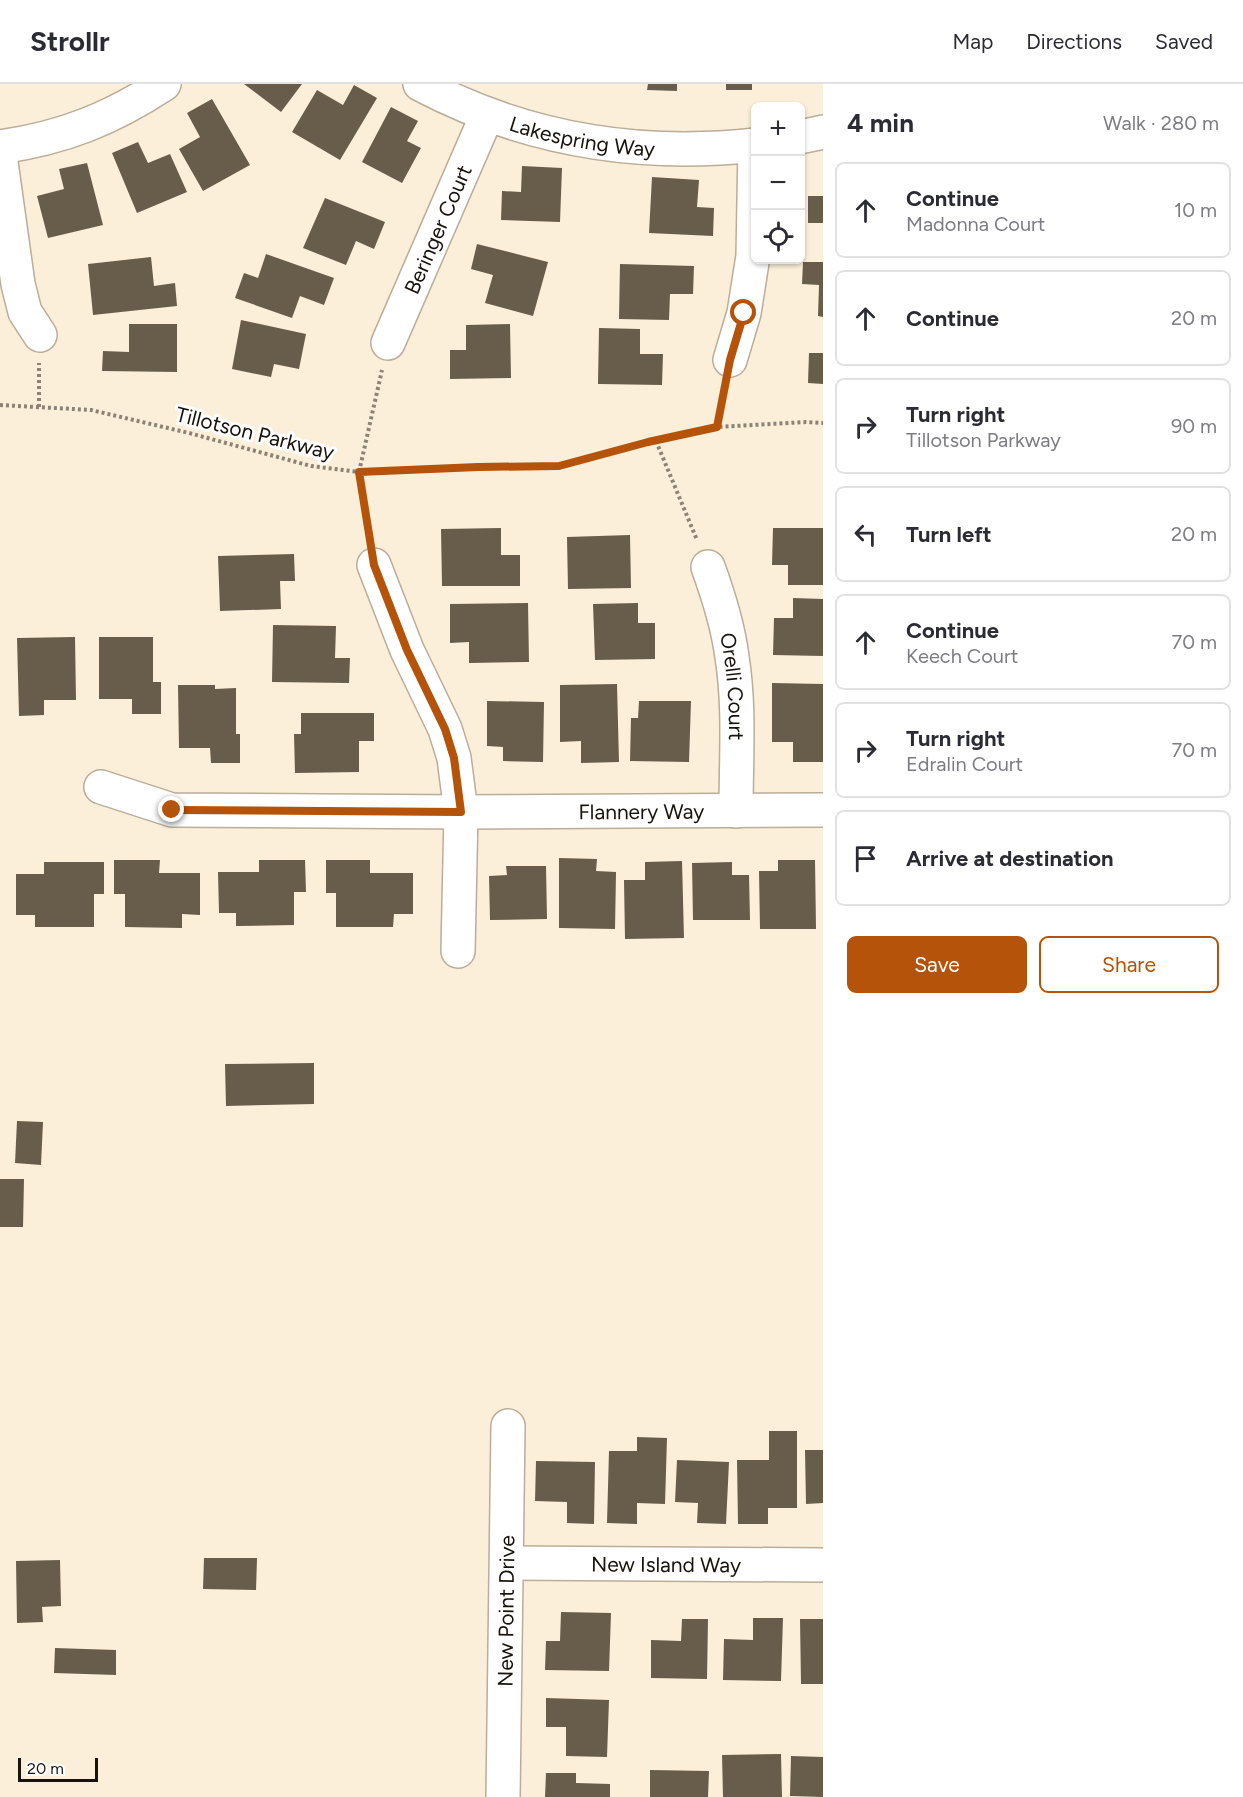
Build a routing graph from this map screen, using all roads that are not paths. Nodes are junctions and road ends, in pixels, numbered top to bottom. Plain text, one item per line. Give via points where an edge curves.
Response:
1 (164, 84) edge
2 (420, 84) edge
3 (487, 115) junction
4 (823, 132) edge
5 (805, 136) edge
6 (751, 145) edge
7 (0, 147) edge
8 (0, 154) edge
9 (755, 156) edge
10 (40, 335) road end
11 (388, 344) road end
12 (730, 360) road end
13 (374, 565) road end
14 (708, 567) road end
15 (101, 787) dead end
16 (736, 810) junction
17 (823, 810) edge
18 (461, 812) junction
19 (458, 951) dead end
20 (508, 1426) dead end
21 (507, 1563) junction
22 (823, 1565) edge
23 (503, 1797) edge

1 - 7 street via 87,126
2 - 3 street, Lakespring Way
3 - 6 street, Lakespring Way via 575,140 632,148 690,150
3 - 11 street, Beringer Court
4 - 5 street
8 - 10 street via 18,284 25,312
9 - 12 street via 753,256 744,313
13 - 18 street via 407,650 445,729 454,758
14 - 16 street, Orelli Court via 720,599 736,689
15 - 18 street, Flannery Way via 172,810
16 - 17 street, Flannery Way
16 - 18 street, Flannery Way
18 - 19 street
20 - 21 street, New Point Drive
21 - 22 street, New Island Way
21 - 23 street, New Point Drive

